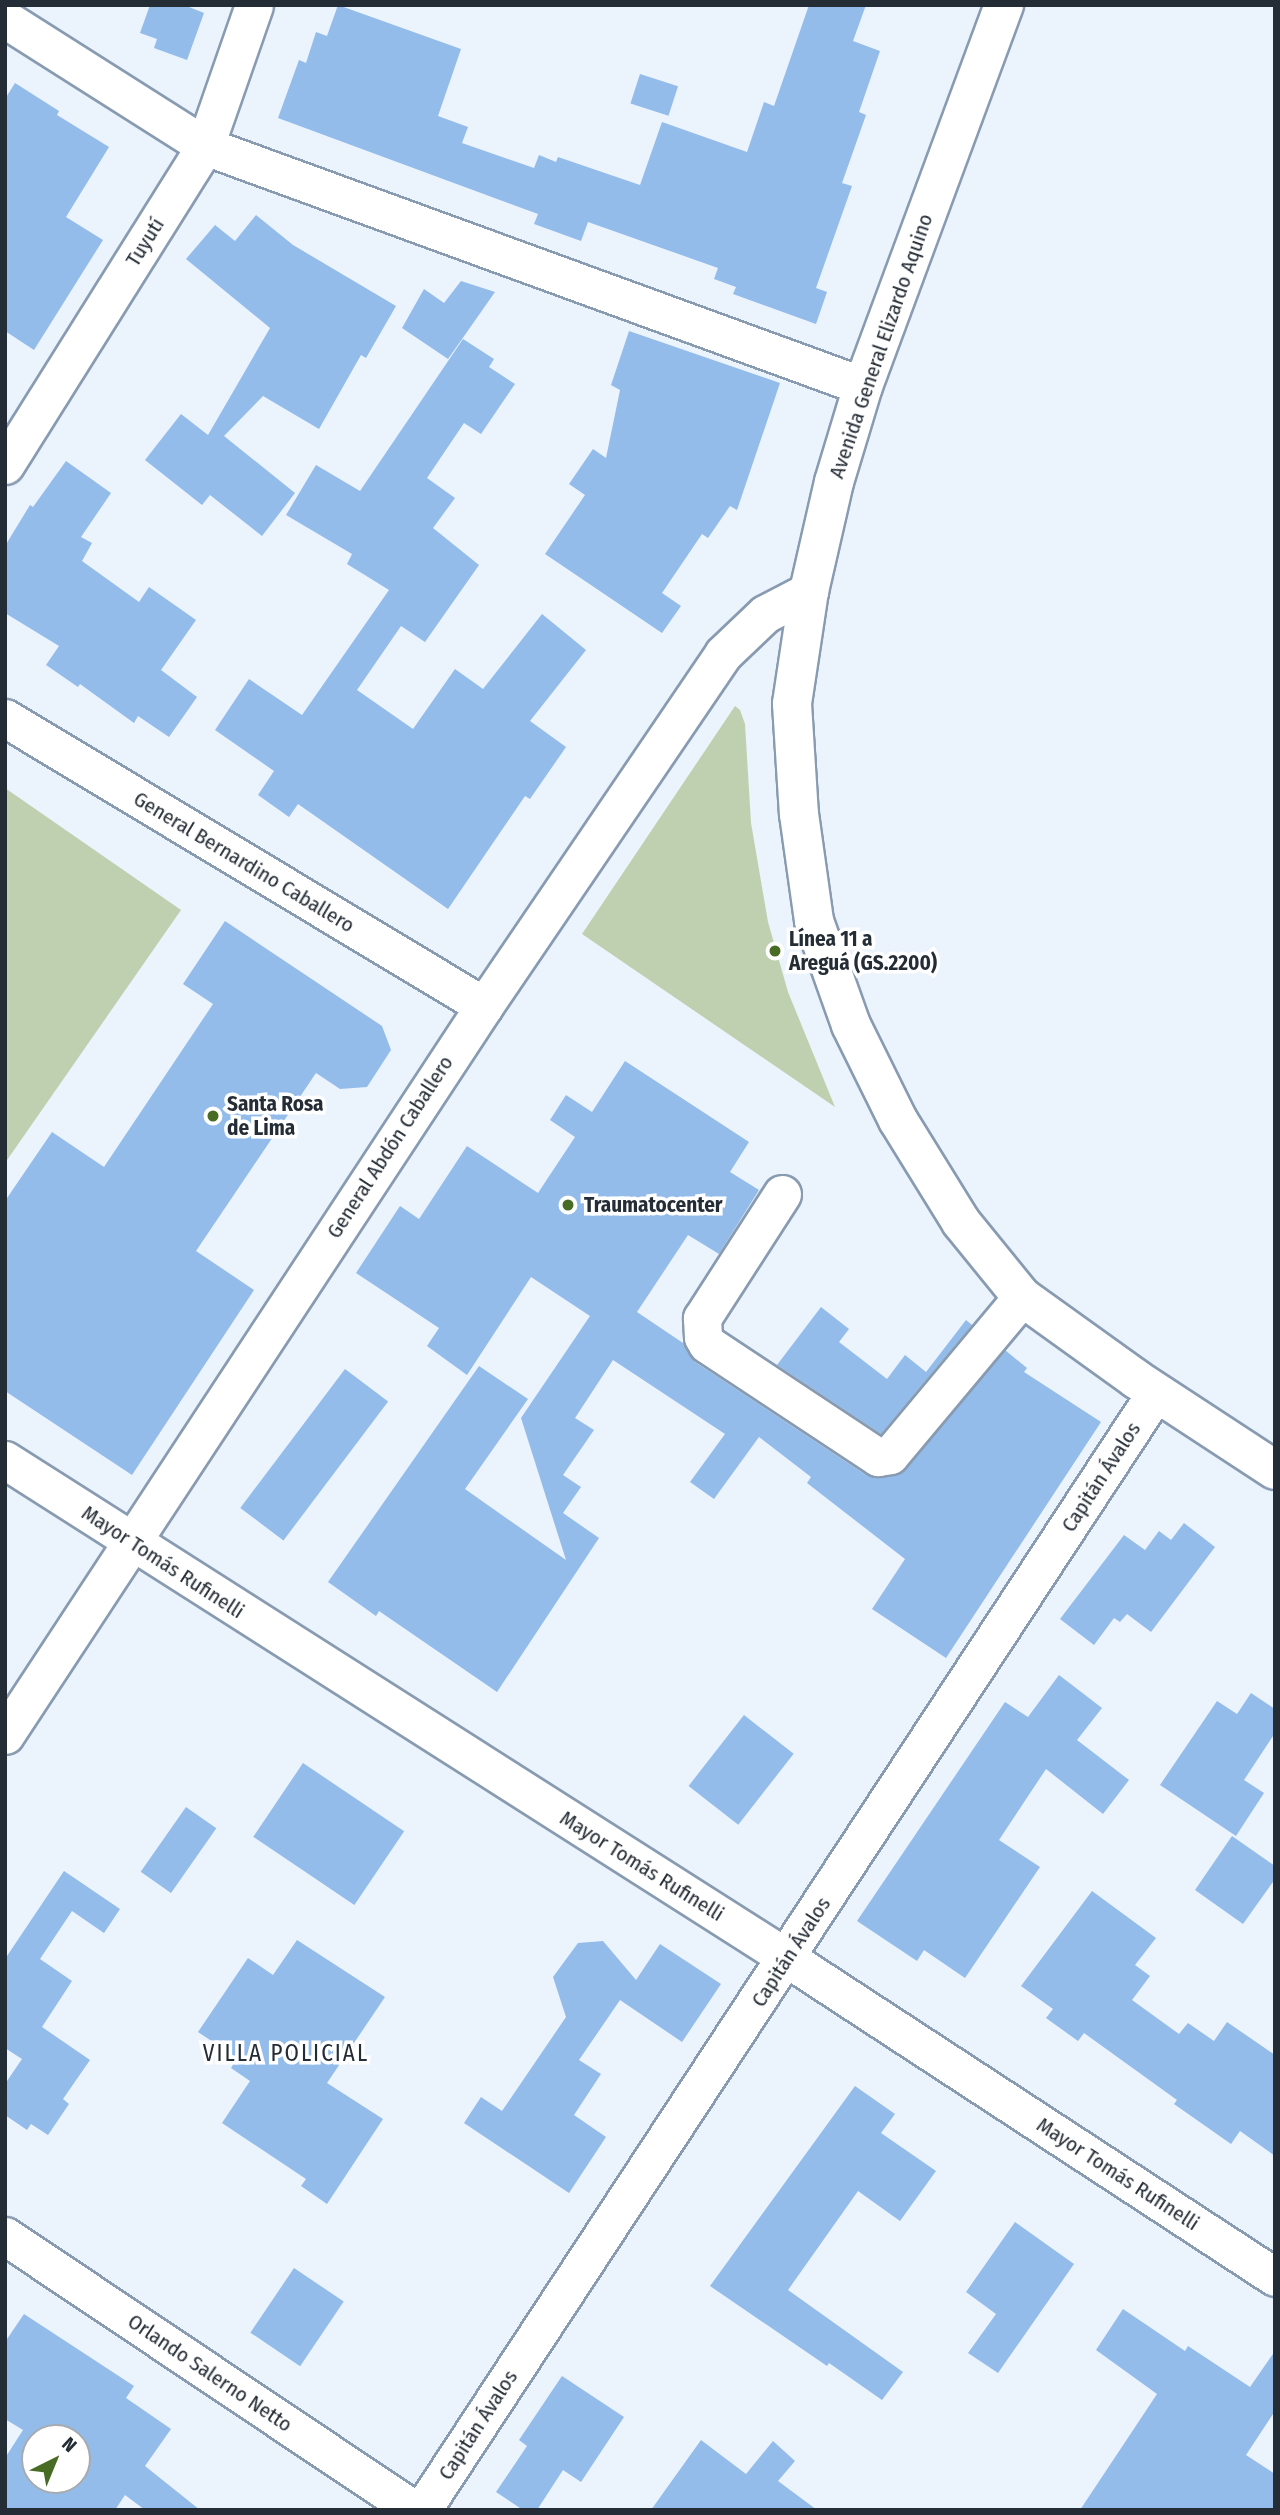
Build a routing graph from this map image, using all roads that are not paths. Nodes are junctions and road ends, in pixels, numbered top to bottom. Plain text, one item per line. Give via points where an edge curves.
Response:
1 (254, 5) edge
2 (1003, 5) edge
3 (5, 19) edge
4 (205, 146) junction
5 (863, 386) junction
6 (5, 465) edge
7 (808, 591) junction
8 (5, 718) edge
9 (484, 1006) junction
10 (782, 1194) dead end
11 (1022, 1297) junction
12 (1156, 1392) junction
13 (5, 1460) edge
14 (1275, 1470) edge
15 (130, 1542) junction
16 (5, 1735) edge
17 (787, 1958) junction
18 (5, 2236) edge
19 (1275, 2277) edge
20 (415, 2510) edge
21 (422, 2510) edge

1 - 4 street, Tuyutí
2 - 5 main road, Avenida General Elizardo Aquino
3 - 4 street
4 - 5 street
4 - 6 street, Tuyutí
5 - 7 main road, Avenida General Elizardo Aquino
7 - 9 street, General Abdón Caballero via 765,614 723,654
7 - 11 main road, Avenida General Elizardo Aquino via 792,704 799,814 814,921 851,1025 898,1120 961,1222
8 - 9 street, General Bernardino Caballero
9 - 15 street, General Abdón Caballero
10 - 11 street via 702,1318 703,1336 707,1344 878,1457 890,1455
11 - 12 main road, Avenida General Elizardo Aquino
12 - 14 main road, Avenida General Elizardo Aquino
12 - 17 street, Capitán Ávalos
13 - 15 street, Mayor Tomás Rufinelli
15 - 16 street, General Abdón Caballero
15 - 17 street, Mayor Tomás Rufinelli
17 - 19 street, Mayor Tomás Rufinelli
17 - 21 street, Capitán Ávalos
18 - 20 street, Orlando Salerno Netto

